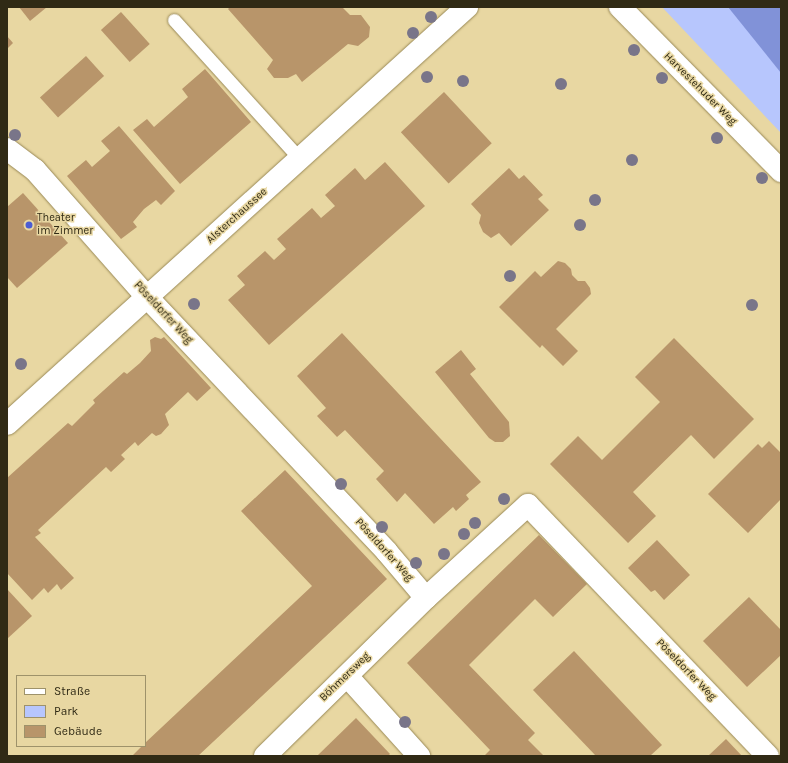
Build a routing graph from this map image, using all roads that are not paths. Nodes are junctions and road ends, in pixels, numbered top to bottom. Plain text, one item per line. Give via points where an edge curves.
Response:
1 (467, 7) edge
2 (620, 7) edge
3 (174, 20) dead end
4 (7, 149) edge
5 (300, 159) junction
6 (781, 171) edge
7 (147, 297) junction
8 (7, 424) edge
9 (426, 598) junction
10 (347, 676) junction
11 (265, 756) edge
12 (419, 756) edge
13 (768, 756) edge

1 - 5 street, Alsterchaussee
2 - 6 street, Harvestehuder Weg
3 - 5 lane
4 - 7 street, Pöseldorfer Weg via 35,170
5 - 7 street, Alsterchaussee
7 - 8 street, Alsterchaussee
7 - 9 street, Pöseldorfer Weg via 387,552
9 - 10 street, Böhmersweg
9 - 13 street, Pöseldorfer Weg via 528,505
10 - 11 street, Böhmersweg
10 - 12 street

